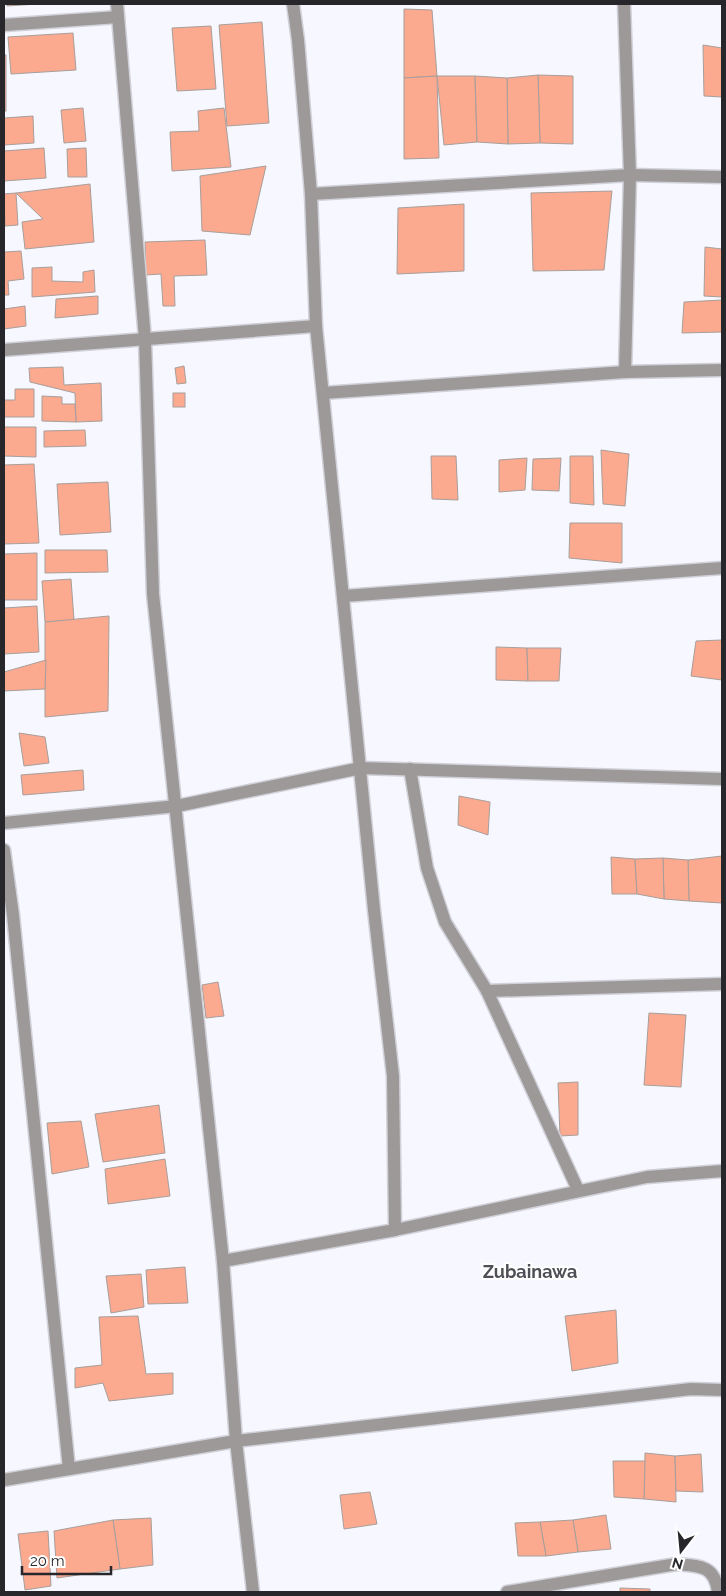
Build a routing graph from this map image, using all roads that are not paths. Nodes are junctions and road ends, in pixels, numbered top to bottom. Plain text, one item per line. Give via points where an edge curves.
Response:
1 (117, 4) edge
2 (293, 4) edge
3 (624, 4) edge
4 (118, 17) junction
5 (4, 25) edge
6 (630, 176) junction
7 (722, 177) edge
8 (311, 194) junction
9 (316, 326) junction
10 (145, 339) junction
11 (4, 350) edge
12 (722, 370) edge
13 (625, 372) junction
14 (323, 393) junction
15 (722, 568) edge
16 (344, 596) junction
17 (362, 768) junction
18 (410, 769) junction
19 (722, 779) edge
20 (177, 806) junction
21 (4, 822) edge
22 (4, 850) edge
23 (8, 916) edge
24 (722, 984) edge
25 (487, 991) junction
26 (722, 1172) edge
27 (578, 1190) junction
28 (395, 1230) junction
29 (223, 1261) junction
30 (722, 1390) edge
31 (236, 1441) junction
32 (69, 1469) junction
33 (4, 1480) edge
34 (253, 1592) edge
35 (508, 1592) edge
36 (718, 1592) edge

1 - 4 street
2 - 8 street
3 - 6 street
4 - 5 street
4 - 10 street
6 - 7 street
6 - 8 street
6 - 13 street
8 - 9 street
9 - 10 street
9 - 14 street
10 - 11 street
10 - 20 street via 154,594
12 - 13 street
13 - 14 street
14 - 16 street
15 - 16 street
16 - 17 street
17 - 18 street
17 - 20 street
17 - 28 street via 393,1076
18 - 19 street
18 - 25 street via 427,868 445,922
20 - 21 street
20 - 29 street
22 - 23 street
23 - 32 street
24 - 25 street
25 - 27 street
26 - 27 street via 647,1177
27 - 28 street
28 - 29 street
29 - 31 street
30 - 31 street via 691,1389
31 - 32 street
31 - 34 street
32 - 33 street
35 - 36 street via 677,1564 703,1566 712,1574

